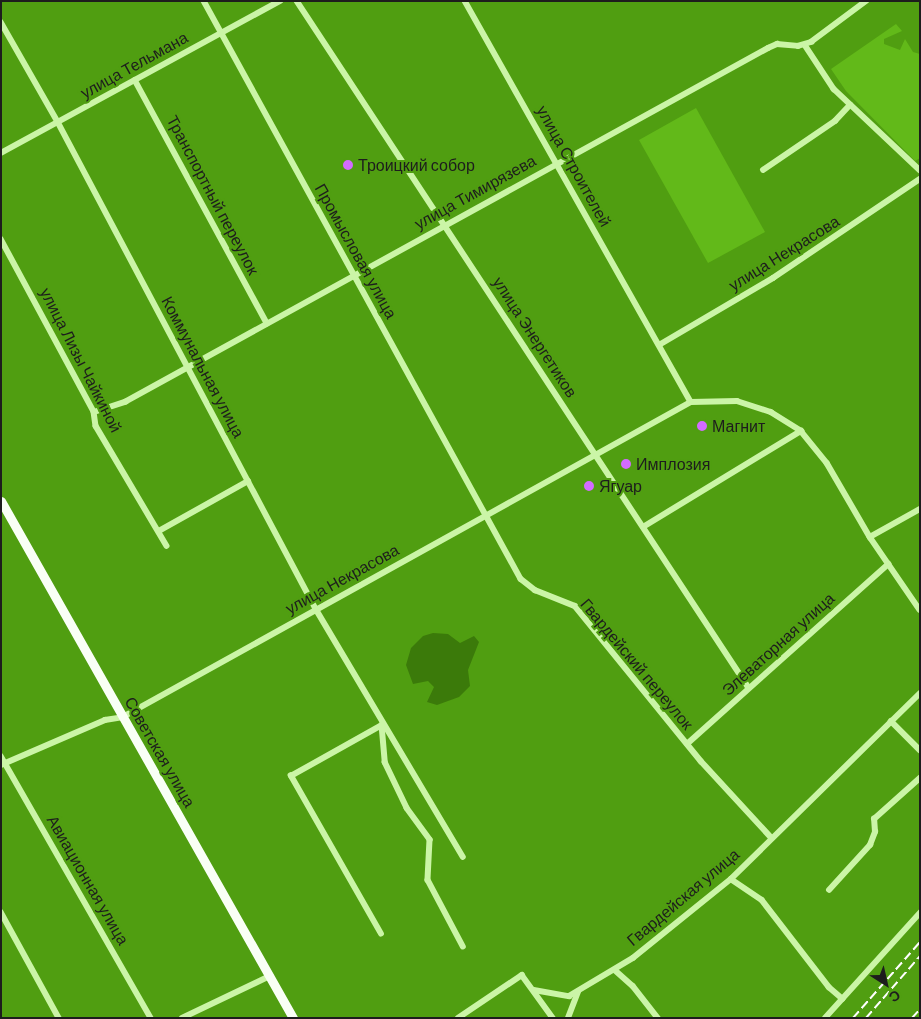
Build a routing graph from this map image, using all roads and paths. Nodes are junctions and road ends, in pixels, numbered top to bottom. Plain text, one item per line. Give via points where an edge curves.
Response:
1 (204, 1) edge
2 (280, 1) edge
3 (297, 1) edge
4 (465, 1) edge
5 (852, 1) edge
6 (866, 1) edge
7 (857, 8) junction
8 (1, 22) edge
9 (221, 33) junction
10 (805, 45) junction
11 (135, 80) junction
12 (850, 106) junction
13 (58, 122) junction
14 (1, 153) edge
15 (556, 163) junction
16 (763, 170) dead end
17 (920, 170) edge
18 (920, 179) edge
19 (444, 224) junction
20 (1, 238) edge
21 (354, 275) junction
22 (267, 324) junction
23 (659, 345) junction
24 (188, 368) junction
25 (690, 402) junction
26 (94, 412) junction
27 (801, 431) junction
28 (596, 457) junction
29 (248, 481) junction
30 (1, 500) edge
31 (920, 509) edge
32 (484, 515) junction
33 (643, 527) junction
34 (159, 531) junction
35 (870, 537) junction
36 (167, 546) dead end
37 (888, 564) junction
38 (316, 610) junction
39 (920, 610) edge
40 (749, 688) junction
41 (920, 694) edge
42 (123, 717) junction
43 (891, 721) junction
44 (382, 725) junction
45 (686, 744) junction
46 (920, 750) edge
47 (1, 756) edge
48 (3, 764) edge
49 (920, 778) edge
50 (771, 836) junction
51 (463, 857) dead end
52 (731, 879) junction
53 (829, 890) dead end
54 (1, 912) edge
55 (920, 913) edge
56 (381, 934) dead end
57 (463, 946) dead end
58 (615, 970) junction
59 (270, 976) junction
60 (534, 990) junction
61 (578, 992) junction
62 (843, 999) junction
63 (59, 1018) edge
64 (151, 1018) edge
65 (182, 1018) edge
66 (293, 1018) edge
67 (458, 1018) edge
68 (553, 1018) edge
69 (568, 1018) edge
70 (658, 1018) edge
71 (825, 1018) edge

1 - 9 street, Промысловая улица
2 - 9 street, улица Тельмана
3 - 19 street, улица Энергетиков
4 - 15 street, улица Строителей
5 - 7 street
6 - 7 street
7 - 10 street
8 - 13 street, Коммунальная улица
9 - 11 street, улица Тельмана
9 - 21 street, Промысловая улица
10 - 12 street
10 - 15 street, улица Тимирязева via 777,44
11 - 13 street, улица Тельмана
11 - 22 street, Транспортный переулок
12 - 16 street via 835,121
12 - 17 street via 875,125
13 - 14 street, улица Тельмана
13 - 24 street, Коммунальная улица
15 - 19 street, улица Тимирязева
15 - 23 street, улица Строителей
18 - 23 street, улица Некрасова via 773,278
19 - 21 street, улица Тимирязева
19 - 28 street, улица Энергетиков
20 - 26 street, улица Лизы Чайкиной
21 - 22 street, улица Тимирязева
21 - 32 street, Промысловая улица
22 - 24 street, улица Тимирязева
23 - 25 street, улица Строителей
24 - 26 street, улица Тимирязева via 125,402
24 - 29 street, Коммунальная улица
25 - 27 street via 737,401 771,412
25 - 28 street, улица Некрасова
26 - 34 street, улица Лизы Чайкиной via 96,426
27 - 33 street
27 - 35 street via 827,463
28 - 32 street, улица Некрасова
28 - 33 street, улица Энергетиков
29 - 34 street
29 - 38 street, Коммунальная улица
30 - 42 main road, Советская улица
31 - 35 street
32 - 38 street, улица Некрасова
32 - 45 street, Гвардейский переулок via 521,579 535,590 575,606
33 - 40 street, улица Энергетиков
34 - 36 street, улица Лизы Чайкиной
35 - 37 street
37 - 39 street
37 - 40 street, Элеваторная улица
38 - 42 street, улица Некрасова
38 - 44 street, Коммунальная улица
40 - 45 street, Элеваторная улица
41 - 43 street, Гвардейская улица
42 - 48 street, улица Некрасова via 105,720
42 - 59 main road, Советская улица
43 - 46 street
43 - 50 street, Гвардейская улица
44 - 51 street, Коммунальная улица
44 - 56 street via 291,776
44 - 57 street, Коммунальная улица via 385,762 407,808 430,840 428,880
45 - 50 street, Гвардейский переулок
47 - 48 street, Авиационная улица
48 - 64 street, Авиационная улица
49 - 53 street via 874,819 870,845
50 - 52 street, Гвардейская улица
52 - 58 street, Гвардейская улица
52 - 62 street via 762,900 829,987
54 - 63 street
55 - 62 street
58 - 61 street, Гвардейская улица
58 - 70 street via 633,986
59 - 65 street
59 - 66 main road, Советская улица
60 - 61 street, Гвардейская улица via 559,995
60 - 67 street, Гвардейская улица via 522,975
60 - 68 street
61 - 69 street
62 - 71 street

